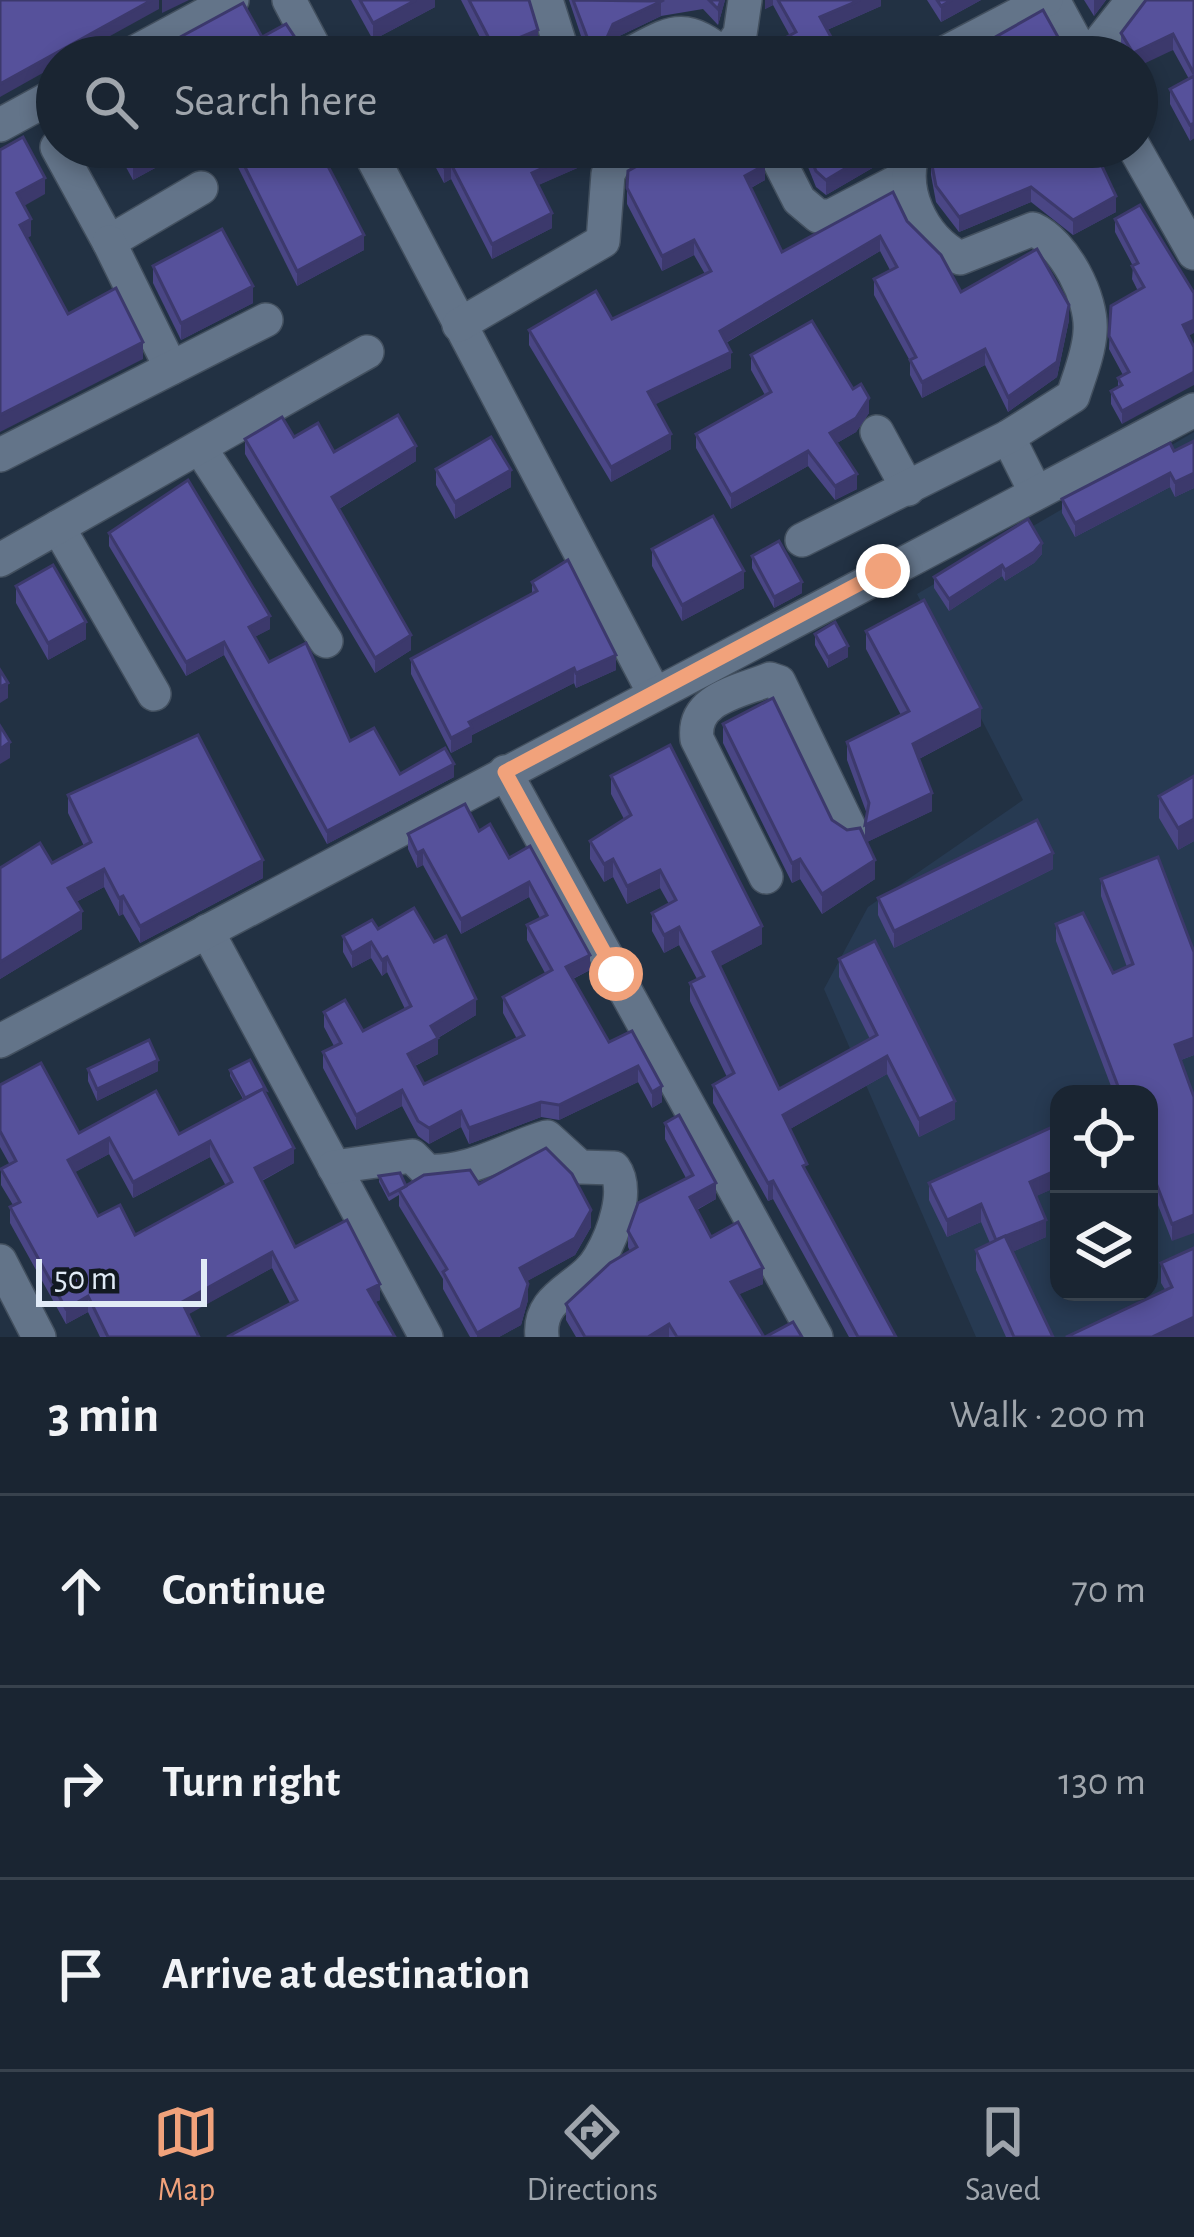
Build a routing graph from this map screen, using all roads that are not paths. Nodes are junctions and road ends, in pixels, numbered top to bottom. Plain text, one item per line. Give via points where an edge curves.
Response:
1 (232, 0) edge
2 (289, 0) edge
3 (546, 0) edge
4 (745, 0) edge
5 (1049, 0) edge
6 (1133, 0) edge
7 (165, 36) edge
8 (308, 36) edge
9 (558, 36) edge
10 (667, 36) edge
11 (699, 36) edge
12 (739, 36) edge
13 (978, 36) edge
14 (1072, 36) edge
15 (1103, 36) edge
16 (36, 105) edge
17 (0, 125) edge
18 (68, 168) edge
19 (378, 168) edge
20 (611, 168) edge
21 (783, 168) edge
22 (901, 168) edge
23 (912, 168) edge
24 (1146, 168) edge
25 (201, 188) dead end
26 (109, 242) junction
27 (1193, 249) edge
28 (266, 320) dead end
29 (459, 325) junction
30 (367, 352) dead end
31 (171, 368) junction
32 (1194, 410) edge
33 (878, 432) dead end
34 (1008, 437) junction
35 (200, 448) junction
36 (0, 455) edge
37 (908, 489) junction
38 (1035, 491) junction
39 (58, 527) junction
40 (802, 541) dead end
41 (0, 560) edge
42 (326, 641) dead end
43 (693, 670) junction
44 (653, 691) junction
45 (154, 694) dead end
46 (709, 704) junction
47 (505, 772) junction
48 (850, 829) edge
49 (766, 877) dead end
50 (207, 931) junction
51 (0, 1041) edge
52 (334, 1167) junction
53 (0, 1261) edge
54 (40, 1337) edge
55 (426, 1337) edge
56 (542, 1337) edge
57 (816, 1337) edge

1 - 7 street
2 - 8 street
3 - 9 street
4 - 12 street
5 - 13 street
5 - 14 street
6 - 15 street
10 - 11 street
16 - 17 street
18 - 26 street
19 - 29 street
20 - 29 street via 603,241
21 - 22 street via 799,200 831,216
23 - 34 street via 926,224 960,259 1033,230 1073,270 1090,333 1073,397
24 - 27 street
25 - 26 street
26 - 31 street
28 - 31 street
29 - 44 street
30 - 35 street
31 - 36 street
32 - 38 street
33 - 37 street
34 - 37 street
34 - 38 street
35 - 39 street
35 - 42 street
37 - 40 street
38 - 43 street
39 - 41 street
39 - 45 street
43 - 44 street
43 - 46 street
44 - 47 street
46 - 48 street via 779,682
46 - 49 street via 698,718 698,739
47 - 50 street
47 - 57 street
50 - 51 street
50 - 52 street
52 - 55 street
52 - 56 street via 399,1155 438,1172 502,1158 547,1137 580,1166 614,1168 621,1195 600,1258 557,1294
53 - 54 street

